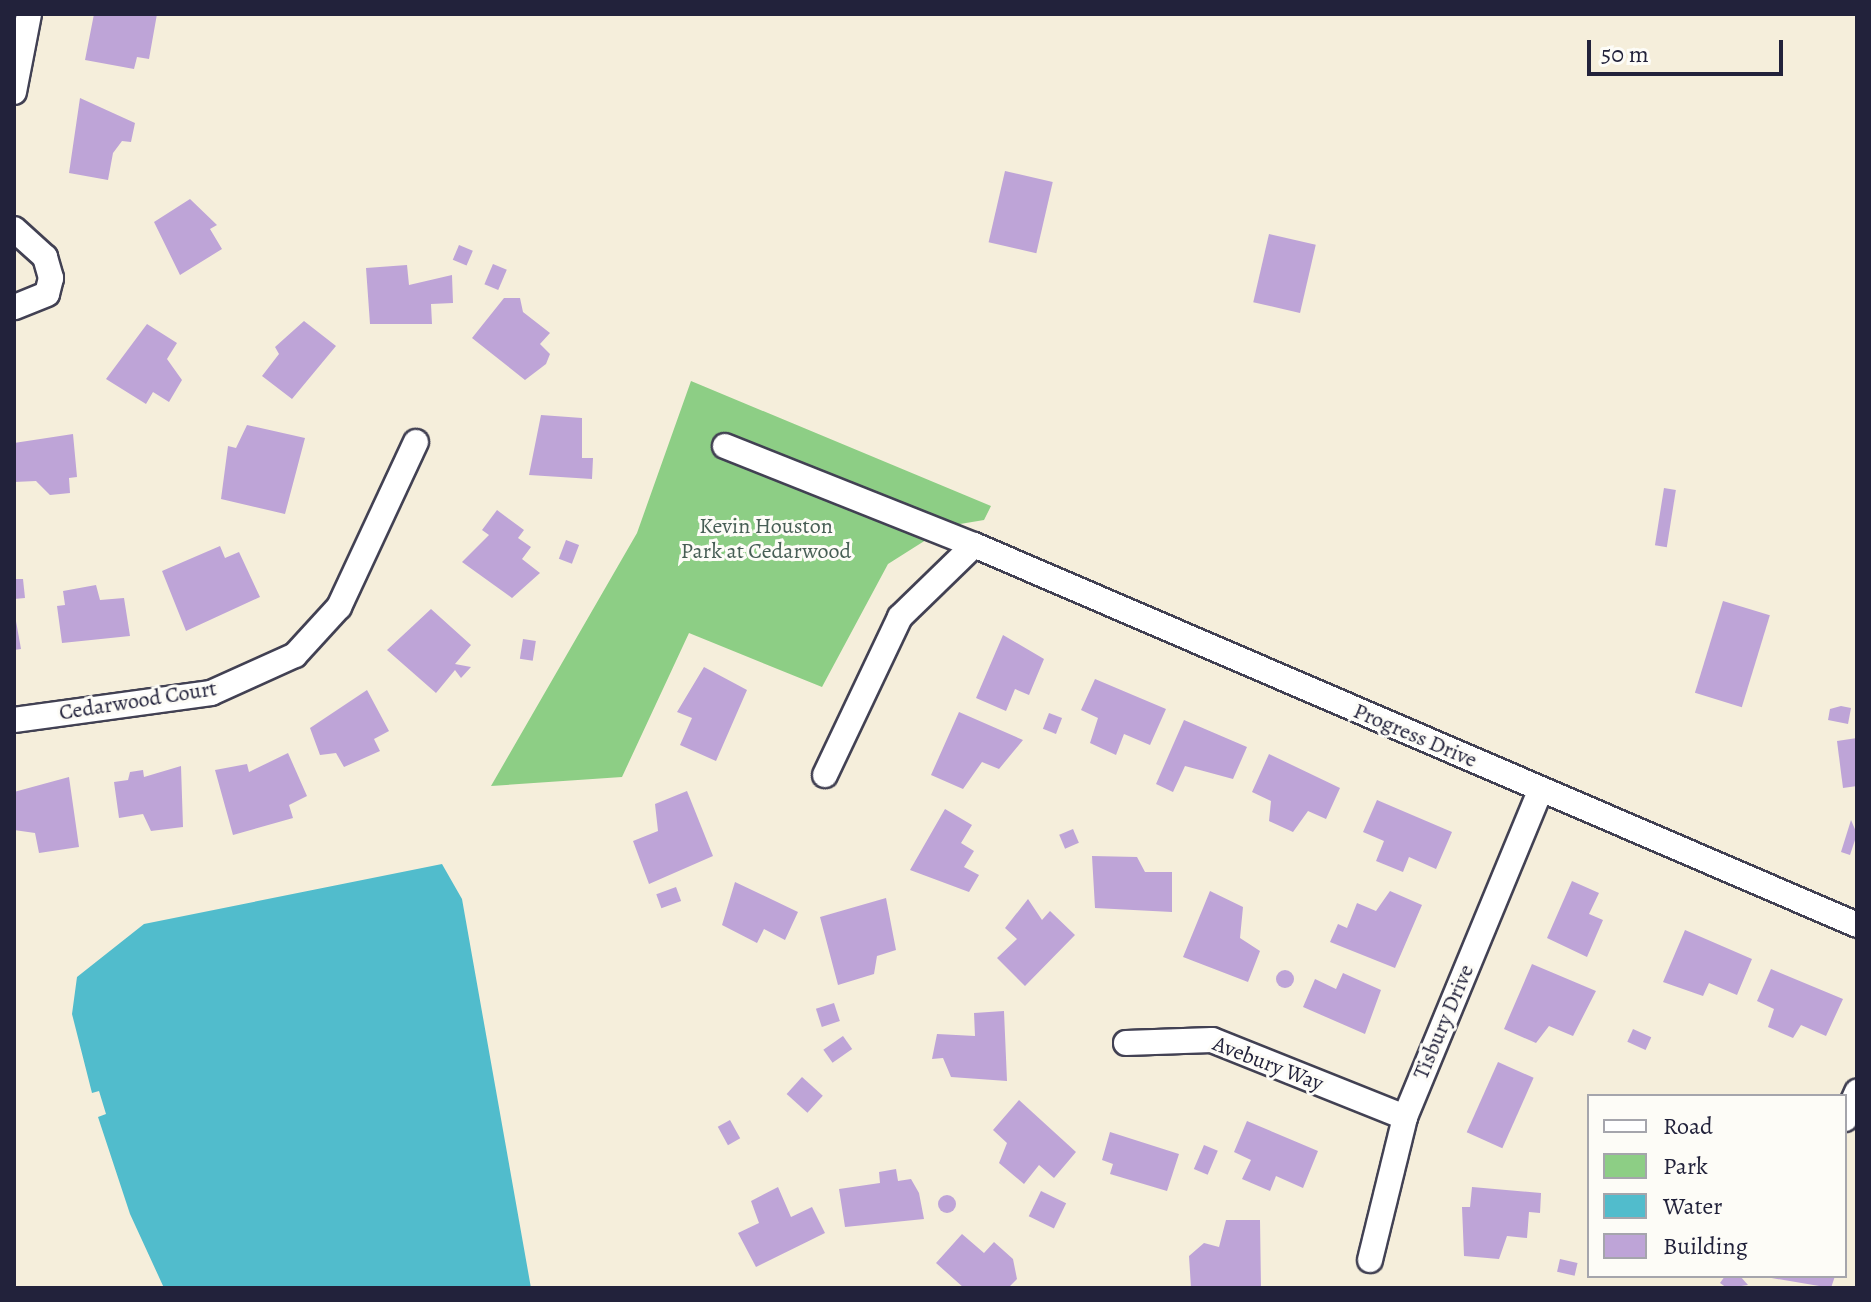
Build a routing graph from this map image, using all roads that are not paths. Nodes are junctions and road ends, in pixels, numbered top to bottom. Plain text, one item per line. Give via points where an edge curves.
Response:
1 (29, 14) edge
2 (14, 92) edge
3 (14, 229) edge
4 (14, 307) edge
5 (416, 442) dead end
6 (725, 446) dead end
7 (974, 545) junction
8 (14, 720) edge
9 (825, 775) dead end
10 (1540, 791) junction
11 (1857, 925) edge
12 (1126, 1043) dead end
13 (1857, 1092) edge
14 (1847, 1114) edge
15 (1405, 1117) junction
16 (1370, 1260) dead end

1 - 2 street
3 - 4 street via 45,257 51,278 47,294
5 - 8 street, Cedarwood Court via 339,607 295,655 211,693
6 - 7 street, Progress Drive
7 - 9 street via 900,617
7 - 10 street, Progress Drive
10 - 11 street, Progress Drive
10 - 15 street, Tisbury Drive
12 - 15 street, Avebury Way via 1212,1040
13 - 14 street
15 - 16 street, Tisbury Drive

